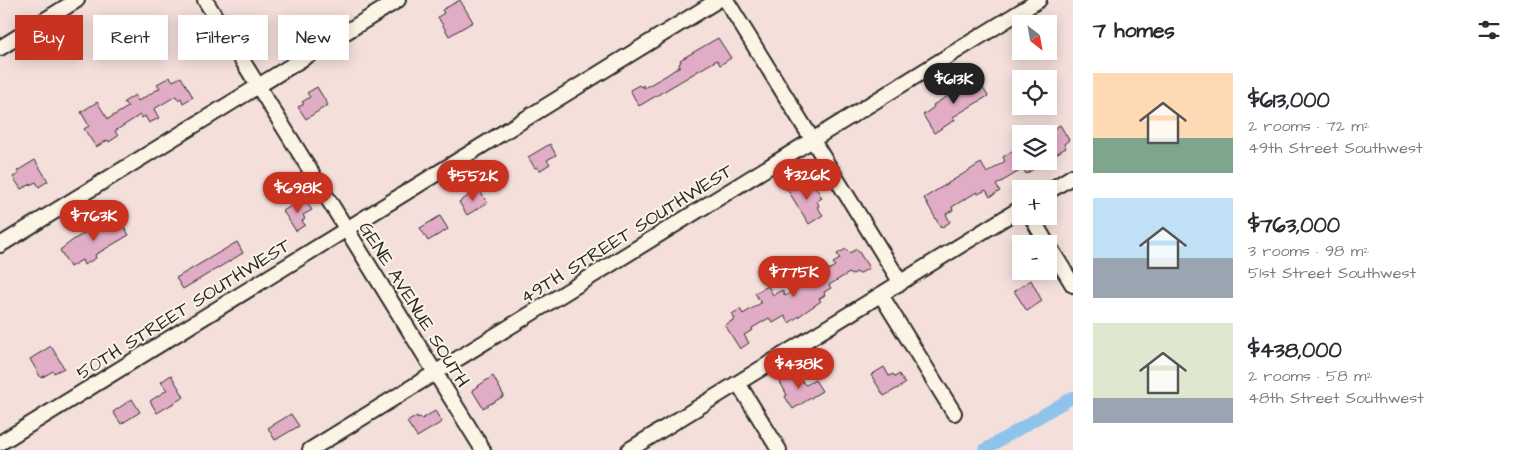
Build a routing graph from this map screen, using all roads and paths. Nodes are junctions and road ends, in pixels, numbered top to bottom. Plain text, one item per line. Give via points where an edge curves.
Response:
1 (76, 0) edge
2 (205, 0) edge
3 (398, 0) edge
4 (718, 0) edge
5 (726, 0) edge
6 (1039, 0) edge
7 (0, 48) edge
8 (258, 86) junction
9 (813, 140) junction
10 (1073, 176) edge
11 (1057, 186) edge
12 (1012, 214) edge
13 (346, 230) junction
14 (0, 245) edge
15 (1057, 259) edge
16 (901, 283) junction
17 (1073, 285) edge
18 (881, 295) junction
19 (436, 373) junction
20 (738, 383) junction
21 (954, 413) dead end
22 (4, 442) edge
23 (310, 450) edge
24 (483, 450) edge
25 (629, 450) edge
26 (779, 450) edge

1 - 7 street
2 - 8 street, GENE AVENUE SOUTH
3 - 8 street
4 - 13 street, 50TH STREET SOUTHWEST
5 - 9 street
6 - 9 street, 49TH STREET SOUTHWEST
8 - 13 street, GENE AVENUE SOUTH
8 - 14 street
9 - 16 street
9 - 19 street, 49TH STREET SOUTHWEST
10 - 11 street
12 - 16 street
13 - 19 street, GENE AVENUE SOUTH
13 - 22 street, 50TH STREET SOUTHWEST
15 - 17 street
16 - 18 street
18 - 20 street
18 - 21 street
19 - 23 street, 49TH STREET SOUTHWEST
19 - 24 street, GENE AVENUE SOUTH
20 - 25 street
20 - 26 street

